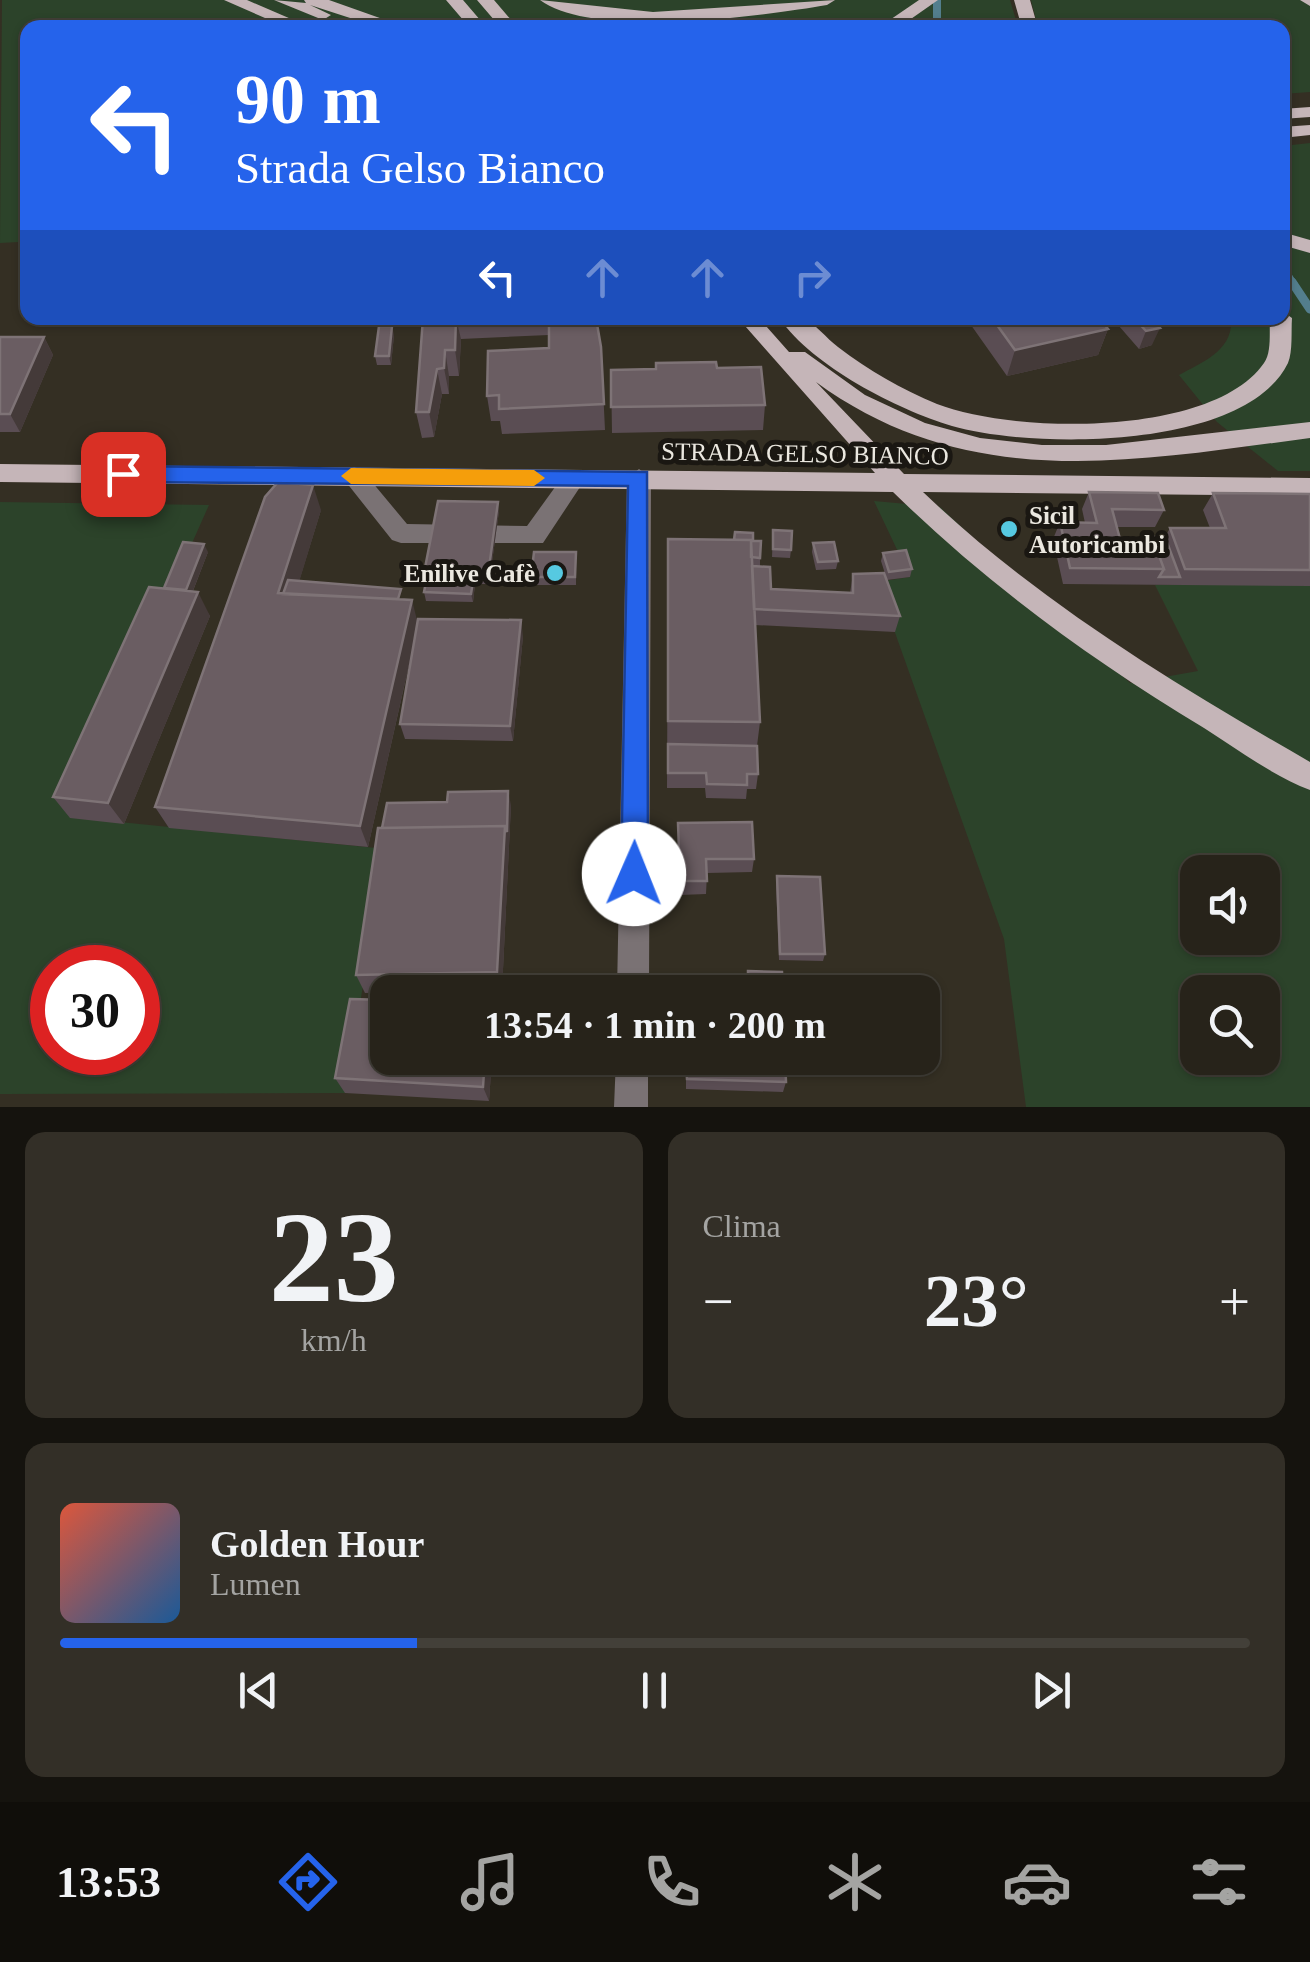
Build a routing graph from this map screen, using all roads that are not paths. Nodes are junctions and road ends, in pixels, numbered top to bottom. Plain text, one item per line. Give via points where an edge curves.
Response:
1 (232, 0) edge
2 (282, 0) edge
3 (312, 0) edge
4 (454, 0) edge
5 (484, 0) edge
6 (548, 0) edge
7 (930, 0) edge
8 (820, 1) edge
9 (283, 20) edge
10 (339, 20) edge
11 (375, 20) edge
12 (472, 20) edge
13 (503, 20) edge
14 (899, 20) edge
15 (756, 325) edge
16 (758, 325) edge
17 (798, 325) edge
18 (1282, 325) edge
19 (1310, 430) edge
20 (0, 473) edge
21 (354, 476) junction
22 (574, 478) junction
23 (639, 478) junction
24 (1310, 487) edge
25 (1310, 777) edge
26 (633, 975) edge
27 (632, 1075) edge
28 (632, 1107) edge

1 - 9 main road
2 - 10 main road
3 - 11 main road
4 - 12 main road
5 - 13 main road
6 - 8 main road via 653,19 744,16
7 - 14 main road
15 - 25 main road via 810,391 990,566 1152,681
16 - 19 main road via 870,410 996,452 1081,458
17 - 18 main road via 850,368 921,406 1003,429 1074,432 1190,420 1226,408 1273,374 1285,350
20 - 21 main road, STRADA GELSO BIANCO
21 - 22 main road, STRADA GELSO BIANCO
21 - 22 street via 401,532 534,536
22 - 23 main road, STRADA GELSO BIANCO
23 - 24 main road, STRADA GELSO BIANCO
23 - 26 street
27 - 28 street

